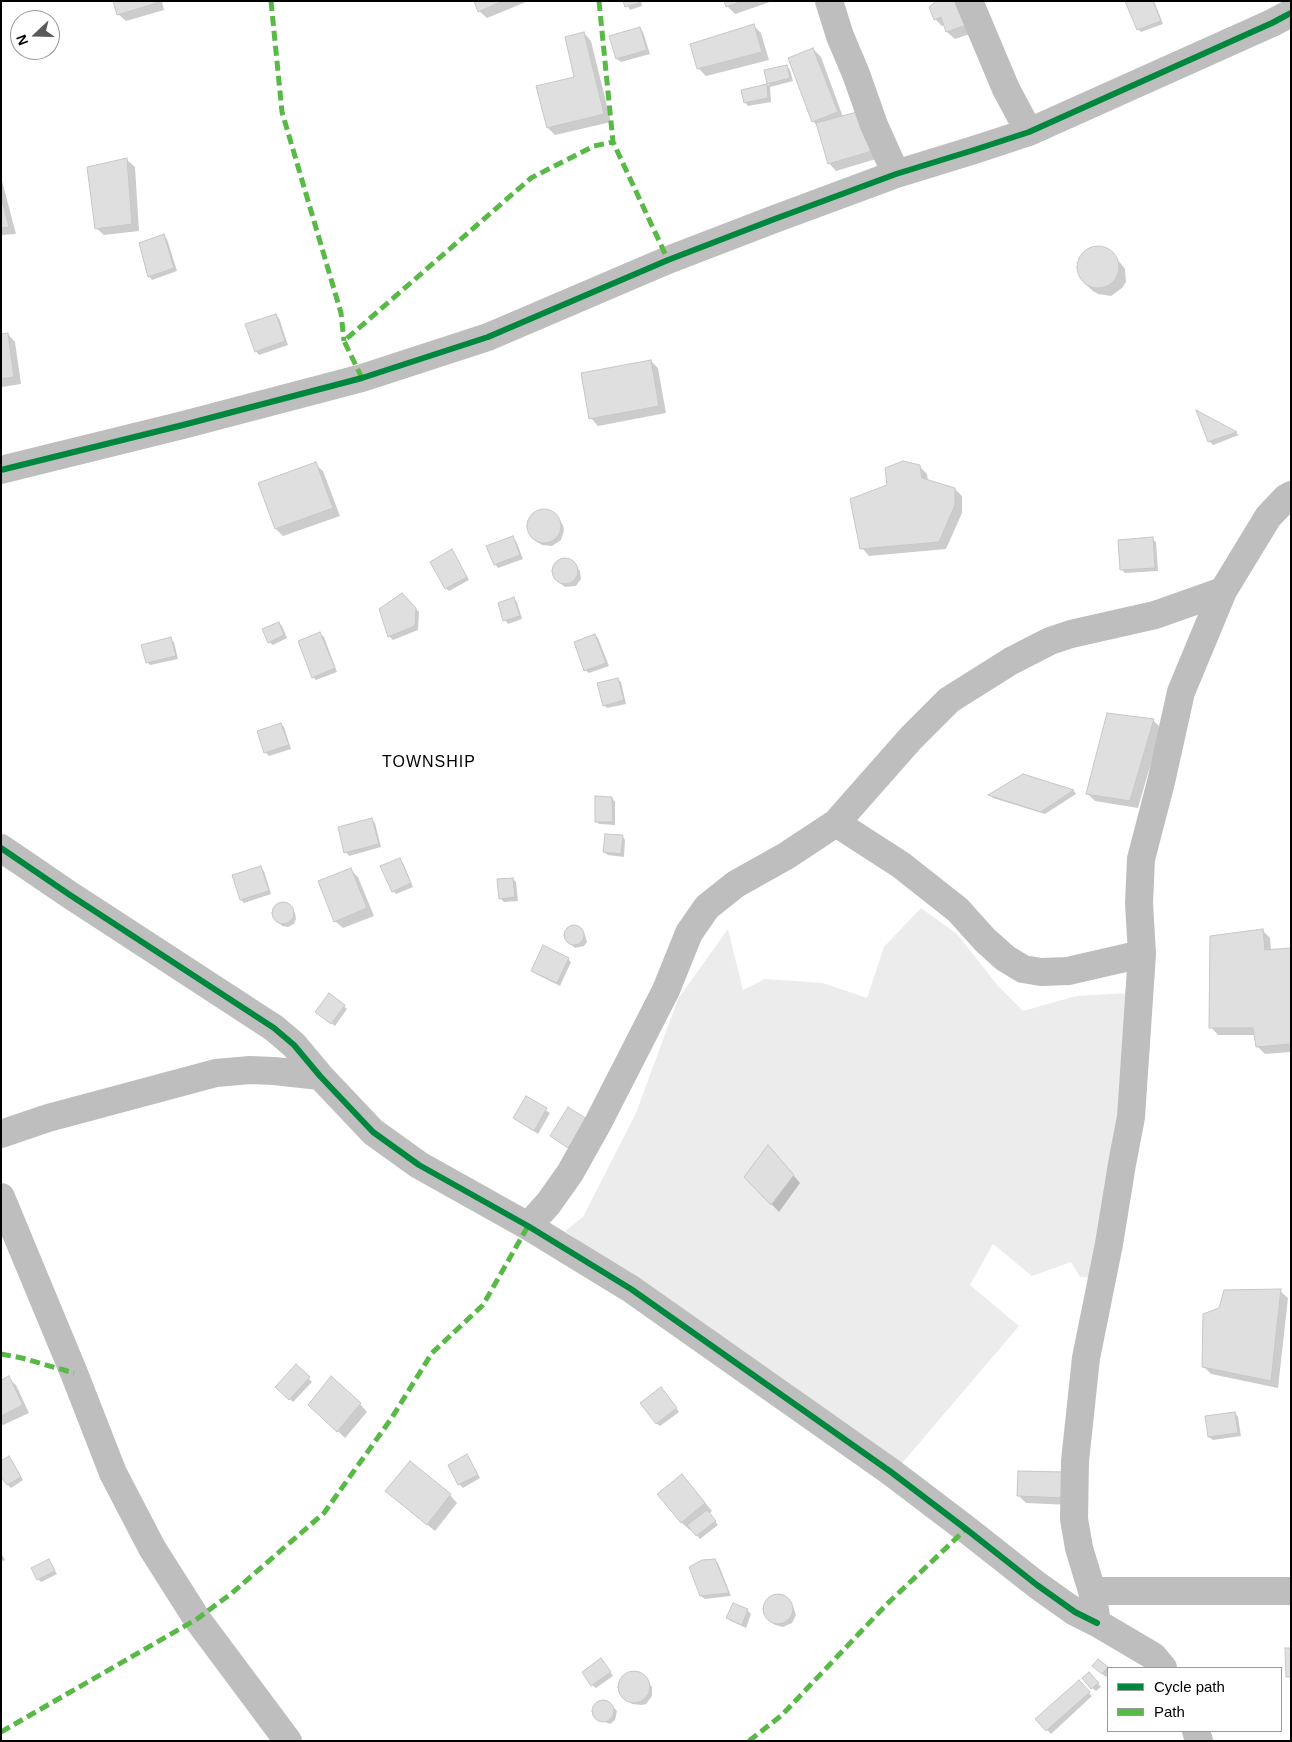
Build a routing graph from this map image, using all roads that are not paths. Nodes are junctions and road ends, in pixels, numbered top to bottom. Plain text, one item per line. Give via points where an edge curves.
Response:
1 (829, 1) edge
2 (969, 1) edge
3 (1275, 12) edge
4 (1028, 132) junction
5 (896, 174) junction
6 (1, 470) edge
7 (1291, 496) edge
8 (1222, 591) junction
9 (836, 823) junction
10 (1, 848) edge
11 (1142, 954) junction
12 (320, 1076) junction
13 (1, 1134) edge
14 (1, 1198) edge
15 (528, 1226) junction
16 (1092, 1590) junction
17 (1291, 1590) edge
18 (1097, 1623) junction
19 (1162, 1667) edge
20 (288, 1741) edge

1 - 5 street
2 - 4 street
3 - 4 street
4 - 5 street
5 - 6 street via 668,260 488,337 362,378
7 - 8 street via 1268,517
8 - 9 street via 1155,615 1050,640 1011,661 949,700
8 - 11 street via 1181,692 1141,859
9 - 11 street via 901,865 958,910 1005,958 1023,969 1068,971
9 - 15 street via 736,884 707,908 689,933 666,990 570,1173
10 - 12 street via 274,1028 294,1045
11 - 16 street via 1132,1117 1086,1358 1075,1461 1074,1519
12 - 13 street via 258,1070 216,1073 48,1118
12 - 15 street via 373,1132 419,1165
14 - 20 street via 113,1473 152,1548 197,1619
15 - 18 street via 631,1290 891,1472 1037,1585
16 - 17 street
16 - 18 street
18 - 19 street via 1153,1656

